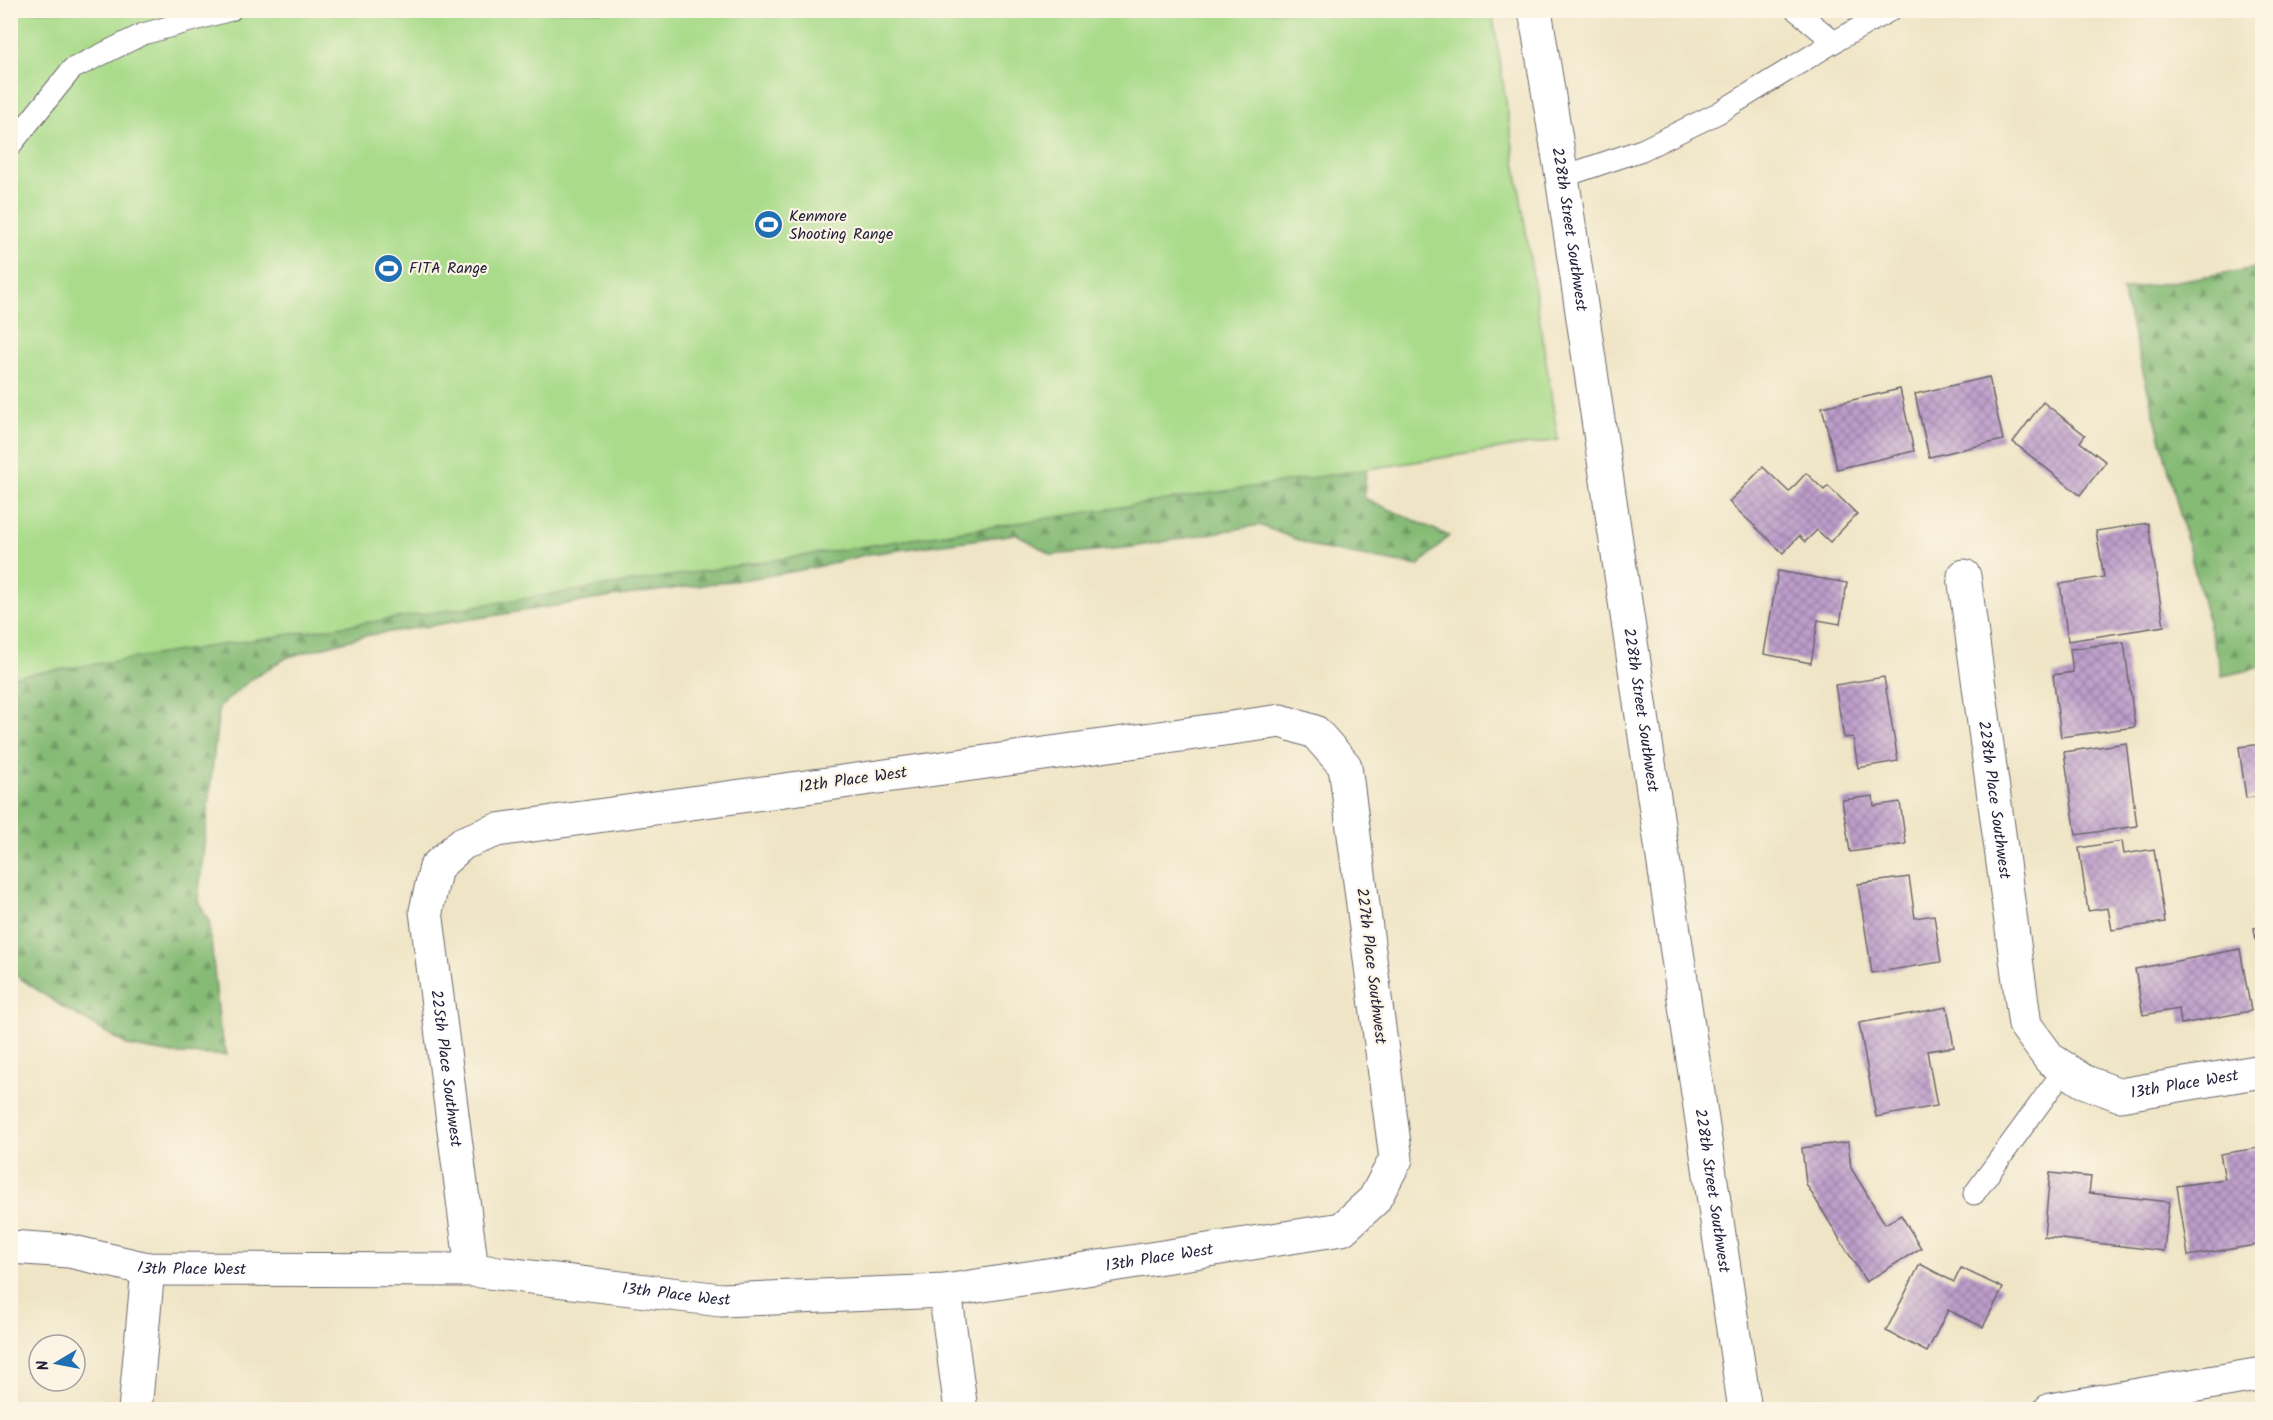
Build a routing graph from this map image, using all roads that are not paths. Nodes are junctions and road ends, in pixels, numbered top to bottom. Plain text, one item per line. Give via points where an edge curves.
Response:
1 (231, 10) edge
2 (1535, 10) edge
3 (1796, 10) edge
4 (1891, 10) edge
5 (1834, 42) junction
6 (10, 146) edge
7 (1562, 177) junction
8 (1964, 576) dead end
9 (1281, 721) joint
10 (436, 867) joint
11 (2025, 1025) joint
12 (2065, 1069) junction
13 (2262, 1071) edge
14 (1974, 1194) dead end
15 (1342, 1229) joint
16 (10, 1247) edge
17 (148, 1269) junction
18 (472, 1270) junction
19 (945, 1291) junction
20 (2262, 1374) edge
21 (135, 1410) edge
22 (961, 1410) edge
23 (1745, 1410) edge
24 (2050, 1410) edge

1 - 6 lane via 143,34 72,69
2 - 7 street, 228th Street Southwest
3 - 5 lane
4 - 5 lane
5 - 7 lane via 1718,113 1642,150
7 - 23 street, 228th Street Southwest
8 - 11 street, 228th Place Southwest
9 - 10 street, 12th Place West via 497,830 463,843
9 - 15 street, 227th Place Southwest via 1315,732 1346,766 1396,1159 1374,1200
10 - 18 street, 225th Place Southwest via 426,911
11 - 12 street, 13th Place West via 2050,1059
12 - 13 street, 13th Place West via 2083,1082 2120,1095
12 - 14 lane
15 - 19 street, 13th Place West
16 - 17 street, 13th Place West via 69,1251
17 - 18 street, 13th Place West
17 - 21 street
18 - 19 street, 13th Place West via 721,1300
19 - 22 street
20 - 24 street

